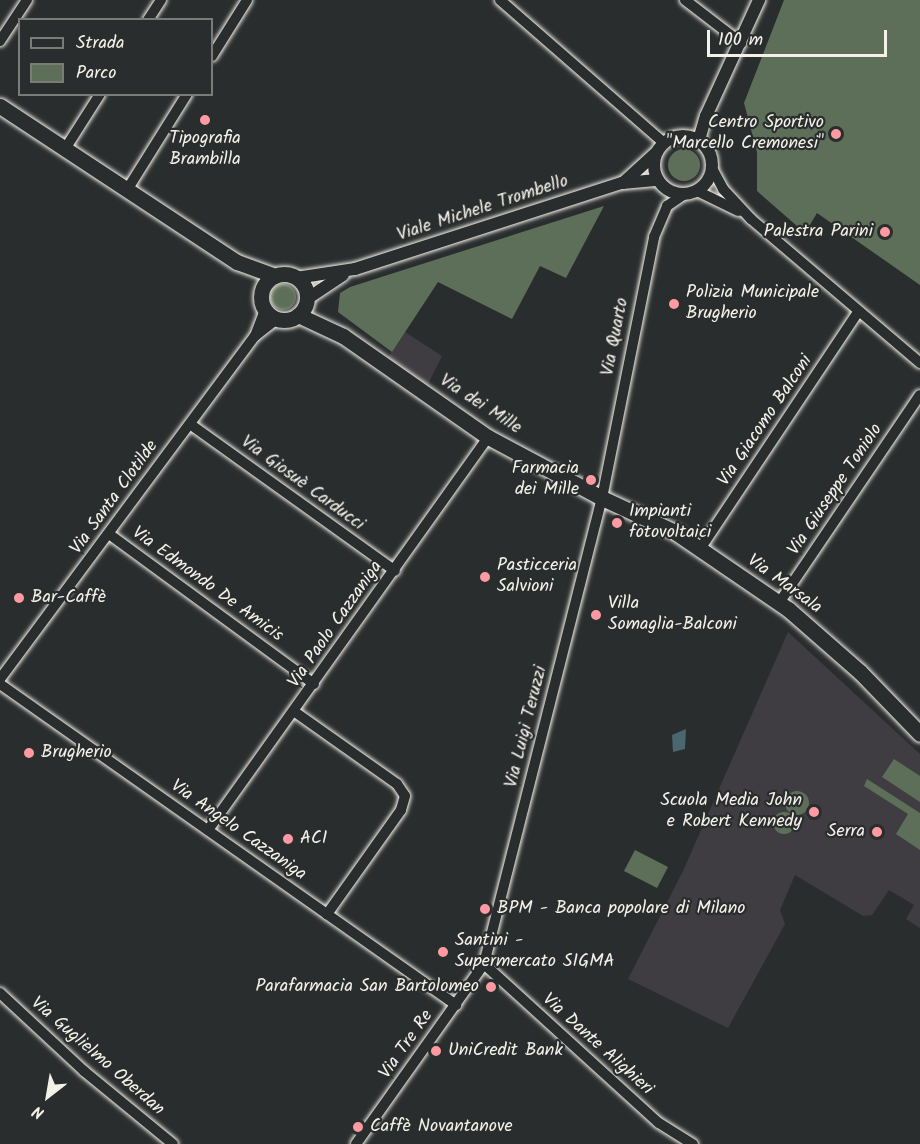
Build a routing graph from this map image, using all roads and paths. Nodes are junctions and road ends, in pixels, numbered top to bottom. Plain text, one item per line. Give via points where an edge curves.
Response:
1 (27, 0) edge
2 (161, 0) edge
3 (248, 0) edge
4 (500, 0) edge
5 (685, 0) edge
6 (759, 0) edge
7 (149, 18) edge
8 (0, 41) edge
9 (741, 43) junction
10 (213, 54) edge
11 (99, 96) edge
12 (186, 96) edge
13 (0, 106) edge
14 (693, 138) junction
15 (661, 147) junction
16 (65, 149) junction
17 (712, 168) junction
18 (658, 180) junction
19 (622, 183) junction
20 (127, 190) junction
21 (691, 193) junction
22 (751, 219) junction
23 (244, 266) junction
24 (355, 269) junction
25 (275, 276) junction
26 (296, 278) junction
27 (262, 293) junction
28 (307, 300) junction
29 (859, 310) junction
30 (271, 314) junction
31 (298, 315) junction
32 (343, 336) junction
33 (920, 363) edge
34 (920, 395) edge
35 (190, 424) junction
36 (488, 437) junction
37 (602, 498) junction
38 (109, 534) junction
39 (700, 549) junction
40 (395, 571) junction
41 (779, 603) junction
42 (0, 679) edge
43 (0, 684) edge
44 (314, 684) junction
45 (295, 712) junction
46 (920, 734) edge
47 (208, 830) junction
48 (327, 914) junction
49 (484, 964) junction
50 (0, 993) edge
51 (456, 1005) junction
52 (173, 1144) edge
53 (356, 1144) edge
54 (693, 1144) edge

1 - 8 street
2 - 7 street
3 - 10 street
4 - 15 street
5 - 9 street
6 - 9 street
9 - 14 street
11 - 16 street
12 - 20 street
13 - 16 main road
14 - 15 street
14 - 17 street via 710,152
15 - 18 street via 654,165
15 - 19 street, Viale Michele Trombello
16 - 20 main road
17 - 21 street via 705,185
17 - 22 street via 723,189
18 - 19 street, Viale Michele Trombello
18 - 21 street via 670,191
19 - 24 street, Viale Michele Trombello
20 - 23 main road
21 - 22 street
21 - 37 street, Via Quarto via 667,206 654,237
22 - 29 street
23 - 25 main road
23 - 27 main road
24 - 26 street, Viale Michele Trombello
24 - 28 street, Viale Michele Trombello
25 - 26 main road
25 - 27 main road
26 - 28 main road via 305,287
27 - 30 main road
28 - 31 main road
28 - 32 main road, Via dei Mille
29 - 33 street
29 - 39 street, Via Giacomo Balconi
30 - 31 main road
30 - 35 street, Via Santa Clotilde
31 - 32 main road, Via dei Mille
32 - 36 main road, Via dei Mille
34 - 41 street, Via Giuseppe Toniolo
35 - 38 street, Via Santa Clotilde
35 - 40 street, Via Giosuè Carducci
36 - 37 main road, Via dei Mille
36 - 40 street, Via Paolo Cazzaniga
37 - 39 main road, Via Marsala via 675,532
37 - 49 street, Via Luigi Teruzzi
38 - 42 street, Via Santa Clotilde
38 - 44 street, Via Edmondo De Amicis
39 - 41 main road, Via Marsala
40 - 44 street, Via Paolo Cazzaniga
41 - 46 main road, Via Marsala via 860,672
43 - 47 street, Via Angelo Cazzaniga
44 - 45 street, Via Paolo Cazzaniga
45 - 47 street, Via Paolo Cazzaniga
45 - 48 street via 397,784 405,796 401,810
47 - 48 street, Via Angelo Cazzaniga
48 - 51 street, Via Angelo Cazzaniga
49 - 51 street, Via Tre Re
49 - 54 street, Via Dante Alighieri via 659,1123
50 - 52 street, Via Guglielmo Oberdan via 84,1071
51 - 53 street, Via Tre Re

